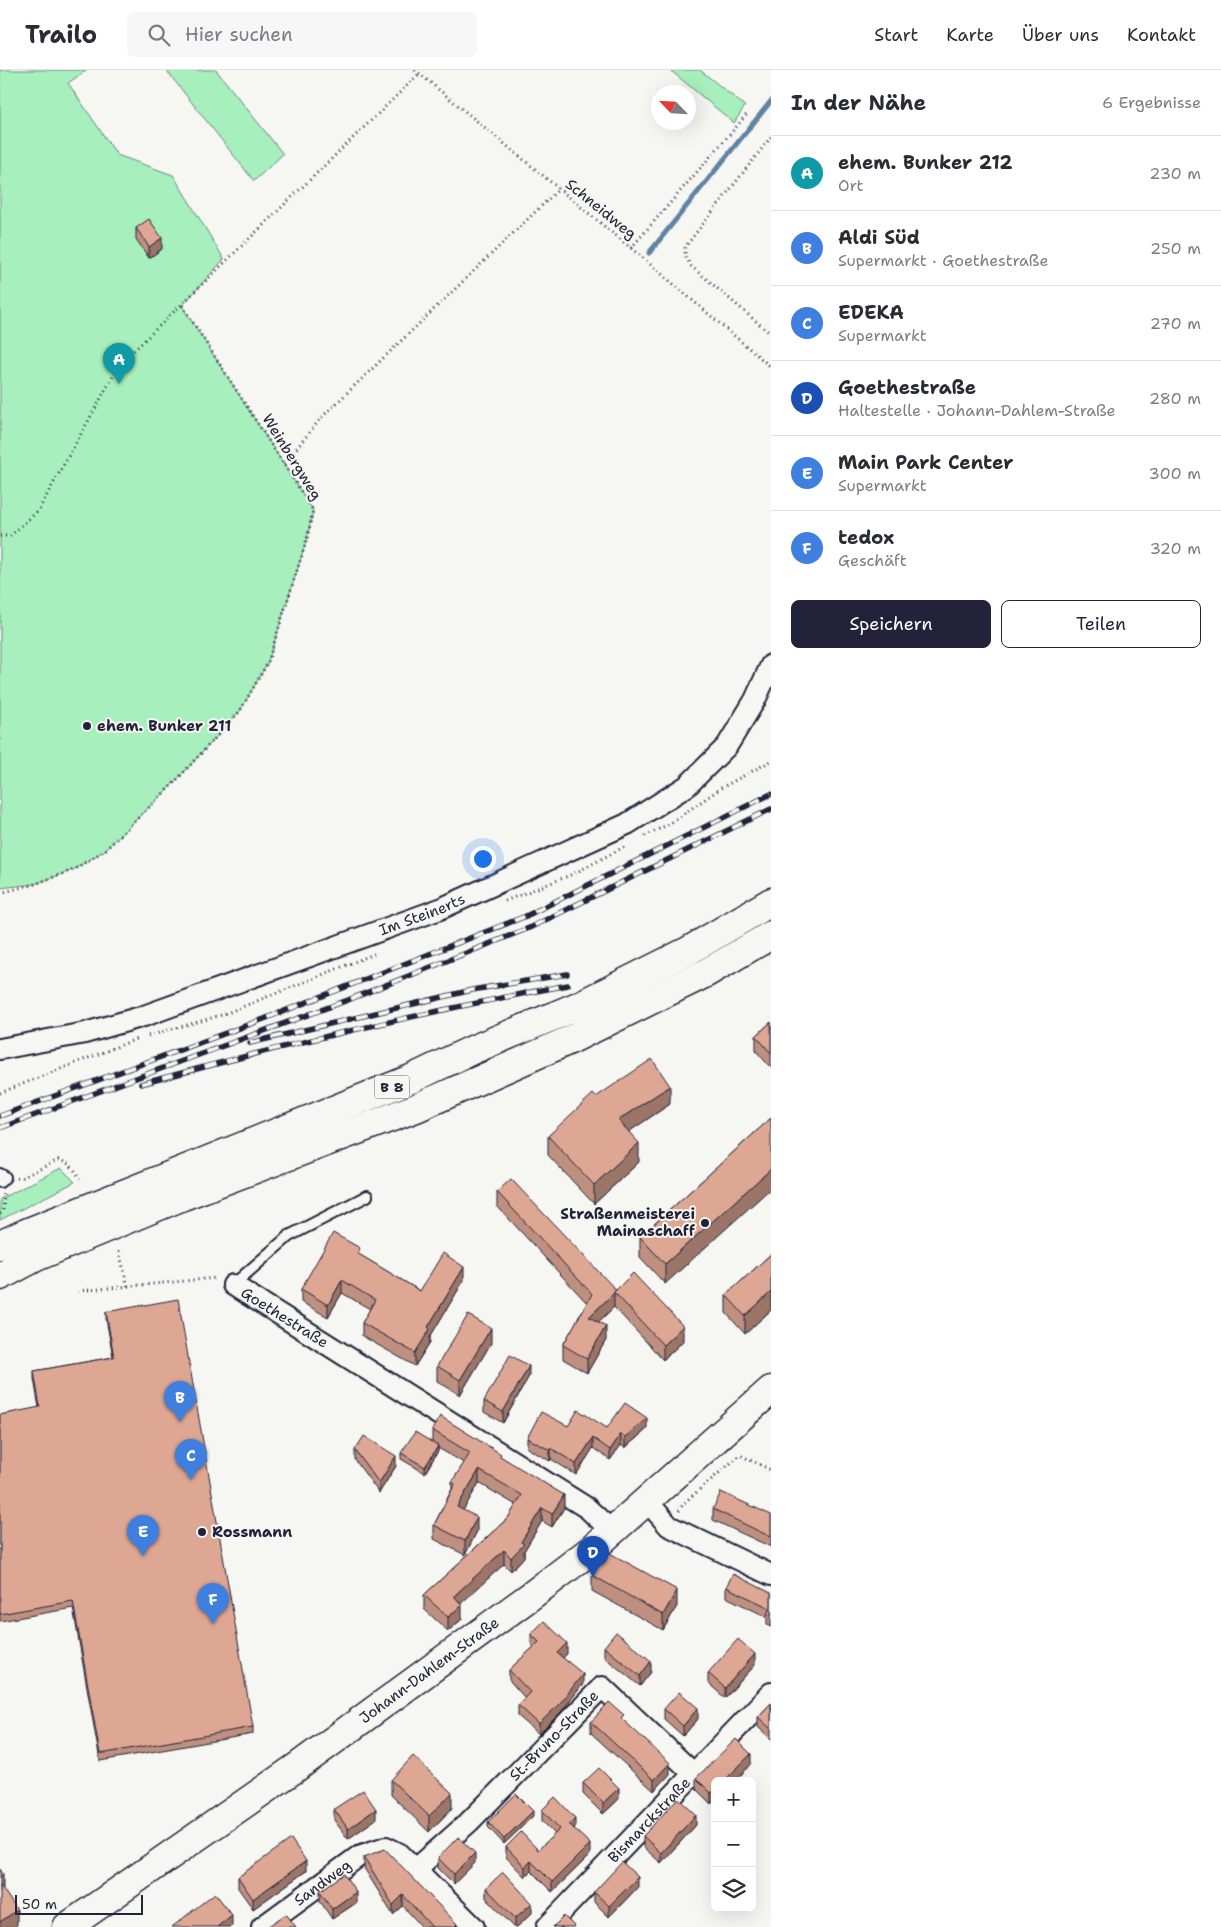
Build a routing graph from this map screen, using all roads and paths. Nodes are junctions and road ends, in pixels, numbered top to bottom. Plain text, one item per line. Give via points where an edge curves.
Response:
1 (415, 70) edge
2 (419, 74) junction
3 (750, 112) dead end
4 (771, 137) edge
5 (559, 188) junction
6 (631, 248) junction
7 (182, 306) junction
8 (771, 334) edge
9 (771, 367) edge
10 (284, 464) junction
11 (0, 536) edge
12 (771, 665) edge
13 (0, 893) edge
14 (771, 902) edge
15 (771, 934) edge
16 (0, 1050) edge
17 (2, 1178) edge
18 (80, 1179) dead end
19 (367, 1196) dead end
20 (0, 1245) edge
21 (119, 1251) dead end
22 (0, 1276) edge
23 (233, 1285) junction
24 (128, 1287) junction
25 (78, 1291) dead end
26 (771, 1390) edge
27 (771, 1470) edge
28 (646, 1500) junction
29 (669, 1526) junction
30 (612, 1531) junction
31 (771, 1574) edge
32 (771, 1693) edge
33 (693, 1773) junction
34 (416, 1869) junction
35 (67, 1927) edge
36 (262, 1927) edge
37 (474, 1927) edge
38 (547, 1927) edge

1 - 2 path, Schneidweg
2 - 5 path, Schneidweg
2 - 7 path
3 - 6 path
4 - 8 path via 685,247 685,256 691,266
5 - 6 path, Schneidweg
5 - 10 path via 321,418
6 - 9 path, Schneidweg
7 - 10 path, Weinbergweg
7 - 11 path via 120,364 38,511 10,536
10 - 13 path, Weinbergweg via 313,510 268,662 240,711 172,785 105,850 73,870
12 - 16 street, Im Steinerts via 755,700 726,746 688,786 627,824 440,909 144,1016 85,1034
14 - 20 main road, B 8 via 688,951 578,1006 411,1079
15 - 22 main road, B 8 via 706,973 572,1039 416,1108 183,1196 36,1257
17 - 18 path via 21,1178 58,1160 74,1167
19 - 23 lane via 289,1236
21 - 24 path
23 - 24 path via 222,1278
23 - 30 street, Goethestraße via 587,1508
24 - 25 path
26 - 28 main road, Johann-Dahlem-Straße
27 - 29 path via 740,1456 684,1503
28 - 29 street
28 - 30 main road, Johann-Dahlem-Straße
29 - 31 street
30 - 35 main road, Johann-Dahlem-Straße via 532,1595 344,1732
32 - 33 street, Bismarckstraße
33 - 34 street, St.-Bruno-Straße via 602,1687 469,1822
33 - 38 street, Bismarckstraße
34 - 36 street, Sandweg via 400,1854 386,1847 359,1856
34 - 37 street

